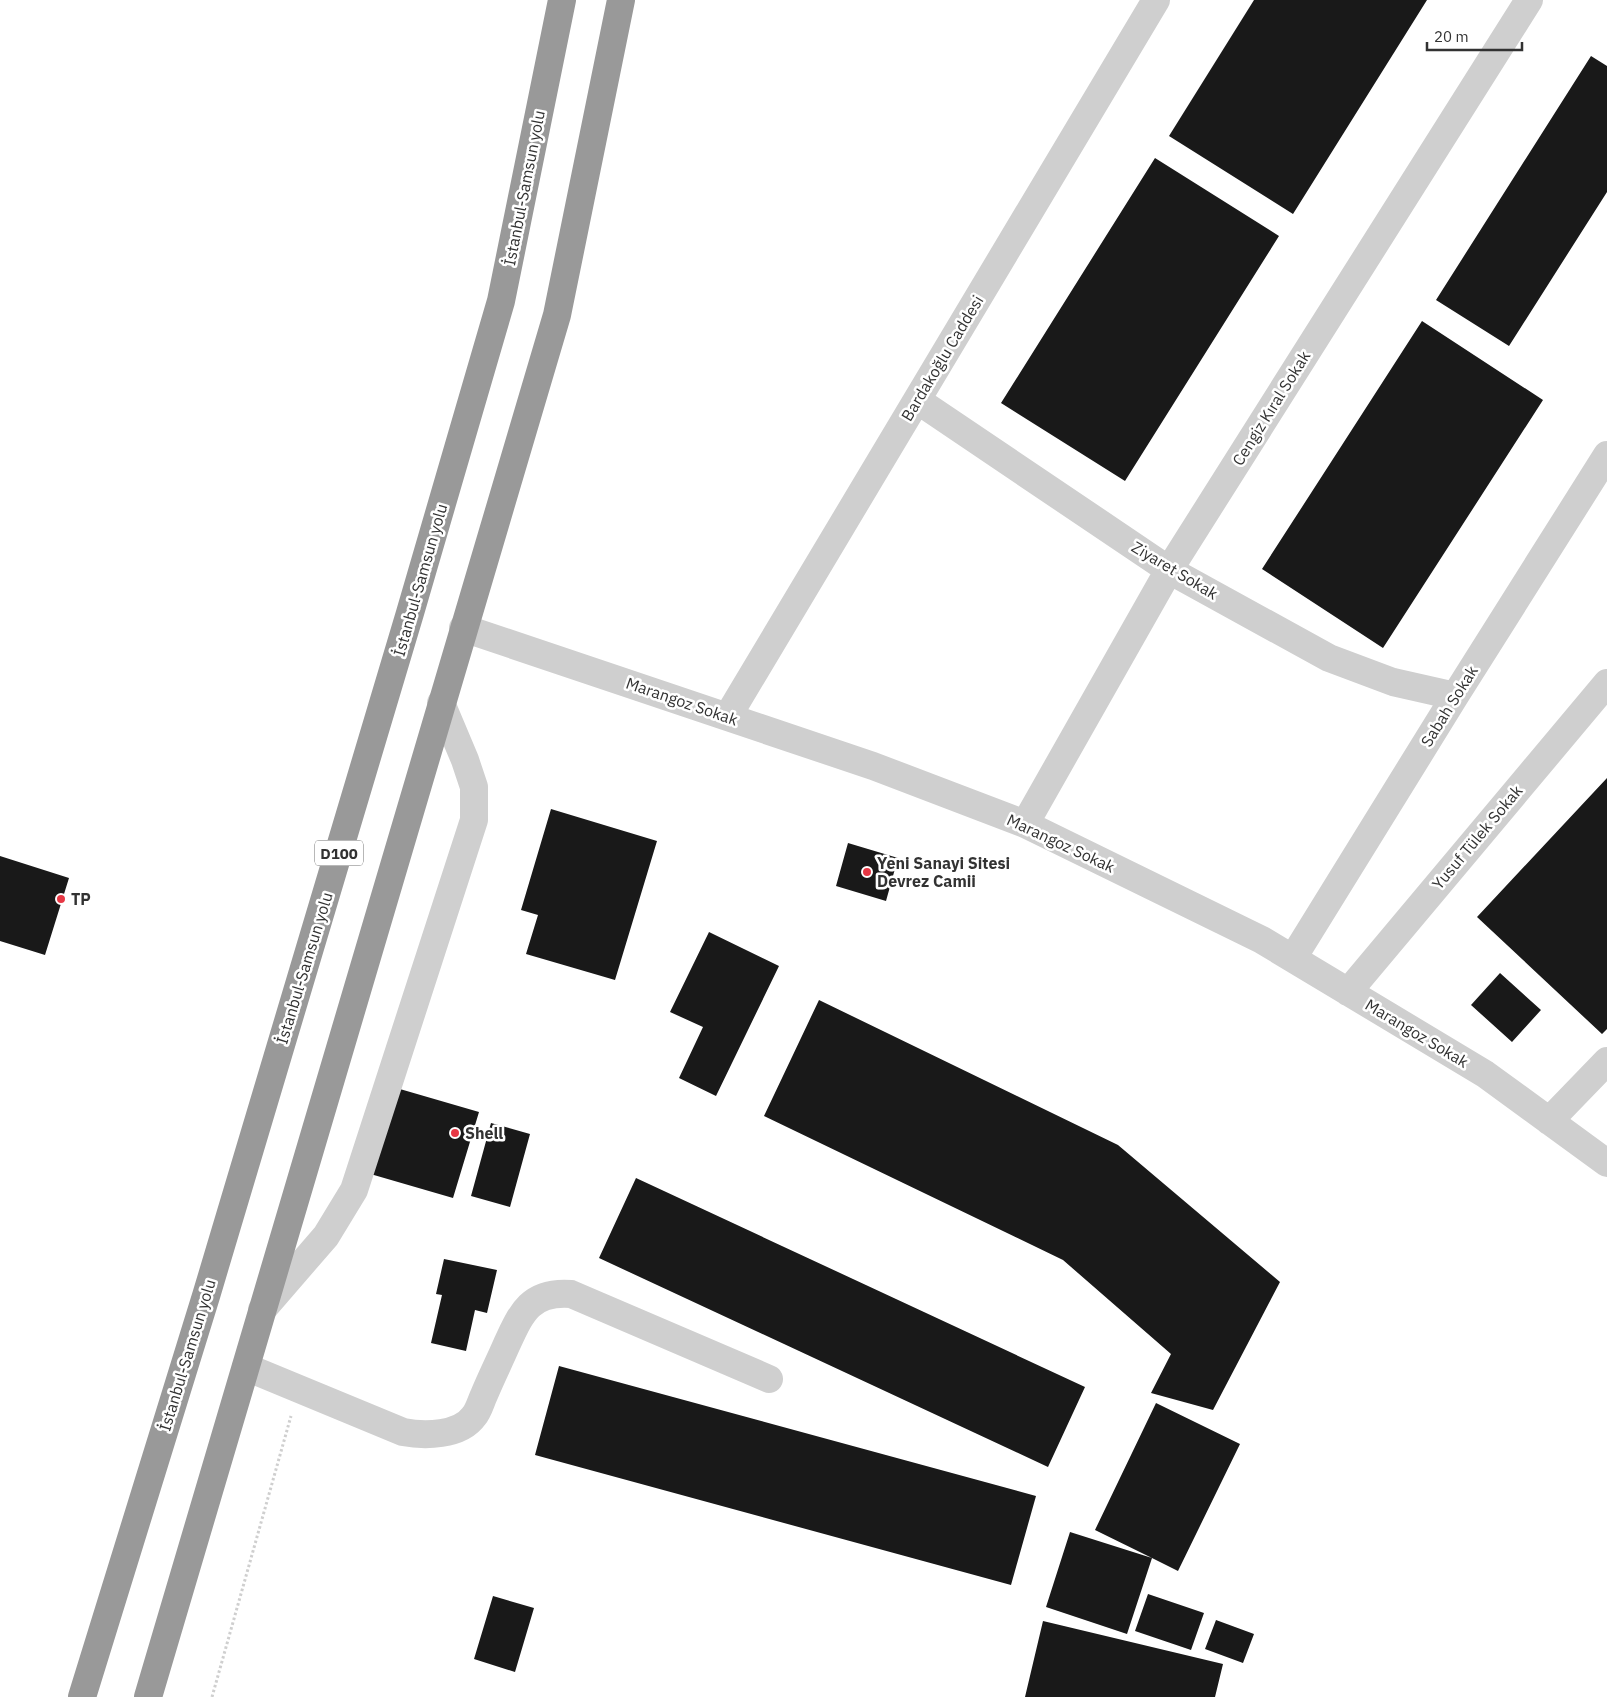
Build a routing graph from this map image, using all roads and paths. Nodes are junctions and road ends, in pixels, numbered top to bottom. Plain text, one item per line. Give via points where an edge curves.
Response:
1 (562, 0) edge
2 (621, 0) edge
3 (1156, 0) edge
4 (1529, 0) edge
5 (916, 400) junction
6 (1607, 455) edge
7 (1169, 570) junction
8 (463, 628) junction
9 (1607, 683) edge
10 (1455, 696) junction
11 (441, 703) junction
12 (728, 716) junction
13 (1025, 824) junction
14 (1293, 958) junction
15 (1348, 992) junction
16 (1607, 1060) edge
17 (1550, 1121) junction
18 (1607, 1164) edge
19 (262, 1310) junction
20 (246, 1367) junction
21 (769, 1379) dead end
22 (298, 1389) junction
23 (82, 1697) edge
24 (148, 1697) edge
25 (212, 1697) edge

1 - 23 highway, İstanbul-Samsun yolu / D100 via 501,301 212,1277
2 - 8 highway via 557,315
3 - 5 street, Bardakoğlu Caddesi
4 - 7 street, Cengiz Kıral Sokak
5 - 7 street, Ziyaret Sokak
5 - 12 street, Bardakoğlu Caddesi
6 - 10 street, Sabah Sokak
7 - 10 street, Ziyaret Sokak via 1329,658 1394,682
7 - 13 street, Cengiz Kıral Sokak
8 - 11 highway
8 - 12 street, Marangoz Sokak
9 - 15 street, Yusuf Tülek Sokak
10 - 14 street, Sabah Sokak
11 - 19 highway
11 - 19 street via 474,788 474,820 354,1190 326,1236
12 - 13 street, Marangoz Sokak via 873,766
13 - 14 street, Marangoz Sokak
14 - 15 street, Marangoz Sokak
15 - 17 street, Marangoz Sokak via 1485,1074
16 - 17 street
17 - 18 street, Marangoz Sokak
19 - 20 highway
20 - 22 street
20 - 24 highway
21 - 22 street via 571,1294 558,1293 536,1300 520,1316 474,1416 451,1430 420,1436 403,1432
22 - 25 path

